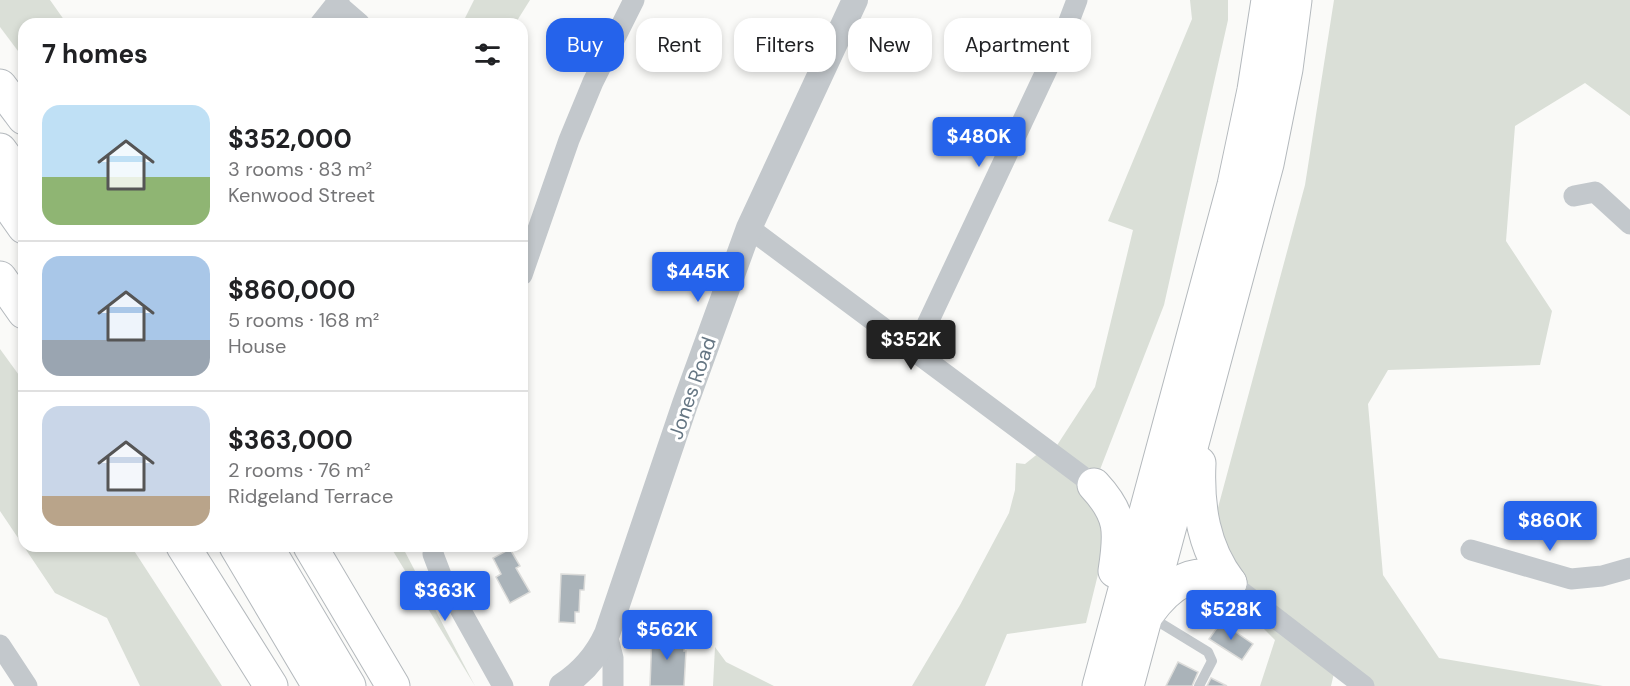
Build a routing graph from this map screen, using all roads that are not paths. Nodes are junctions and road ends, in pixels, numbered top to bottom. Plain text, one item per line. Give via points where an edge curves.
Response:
1 (634, 0) edge
2 (855, 0) edge
3 (1077, 0) edge
4 (1254, 0) edge
5 (1268, 0) edge
6 (1295, 0) edge
7 (338, 2) edge
8 (325, 18) edge
9 (354, 18) edge
10 (0, 86) edge
11 (1254, 90) junction
12 (18, 110) edge
13 (0, 150) edge
14 (18, 175) edge
15 (0, 193) edge
16 (1574, 196) dead end
17 (18, 218) edge
18 (1630, 224) edge
19 (749, 228) junction
20 (528, 258) edge
21 (0, 278) edge
22 (18, 304) edge
23 (915, 350) junction
24 (1197, 376) junction
25 (1094, 485) junction
26 (1471, 550) dead end
27 (187, 552) edge
28 (240, 552) edge
29 (270, 552) edge
30 (314, 552) edge
31 (433, 552) edge
32 (1630, 568) edge
33 (1230, 583) junction
34 (1147, 614) junction
35 (607, 634) junction
36 (0, 645) edge
37 (1109, 684) edge
38 (27, 686) edge
39 (272, 686) edge
40 (319, 686) edge
41 (349, 686) edge
42 (393, 686) edge
43 (503, 686) edge
44 (562, 686) edge
45 (613, 686) edge
46 (1199, 686) edge
47 (1364, 686) edge

1 - 20 street via 569,140
2 - 19 street, Jones Road
3 - 23 street
4 - 11 highway
5 - 11 highway
6 - 24 highway via 1267,164
7 - 8 street
7 - 9 street
10 - 12 highway
11 - 24 highway
13 - 14 highway
15 - 17 highway
16 - 18 street via 1595,192
19 - 23 street
19 - 35 street, Jones Road
21 - 22 highway
23 - 25 street
24 - 25 highway via 1143,470 1132,482 1125,486
24 - 33 highway via 1200,507 1211,552
24 - 34 highway
24 - 37 highway
25 - 37 highway via 1111,506 1119,530
26 - 32 street via 1570,579
27 - 39 highway
28 - 40 highway
29 - 41 highway
30 - 42 highway
31 - 43 street via 441,575
33 - 34 highway via 1206,575 1190,578 1168,591
33 - 47 street
34 - 37 highway
34 - 46 lane via 1208,652 1212,661
35 - 44 street, Jones Road via 592,660
35 - 45 street via 613,658
36 - 38 street

